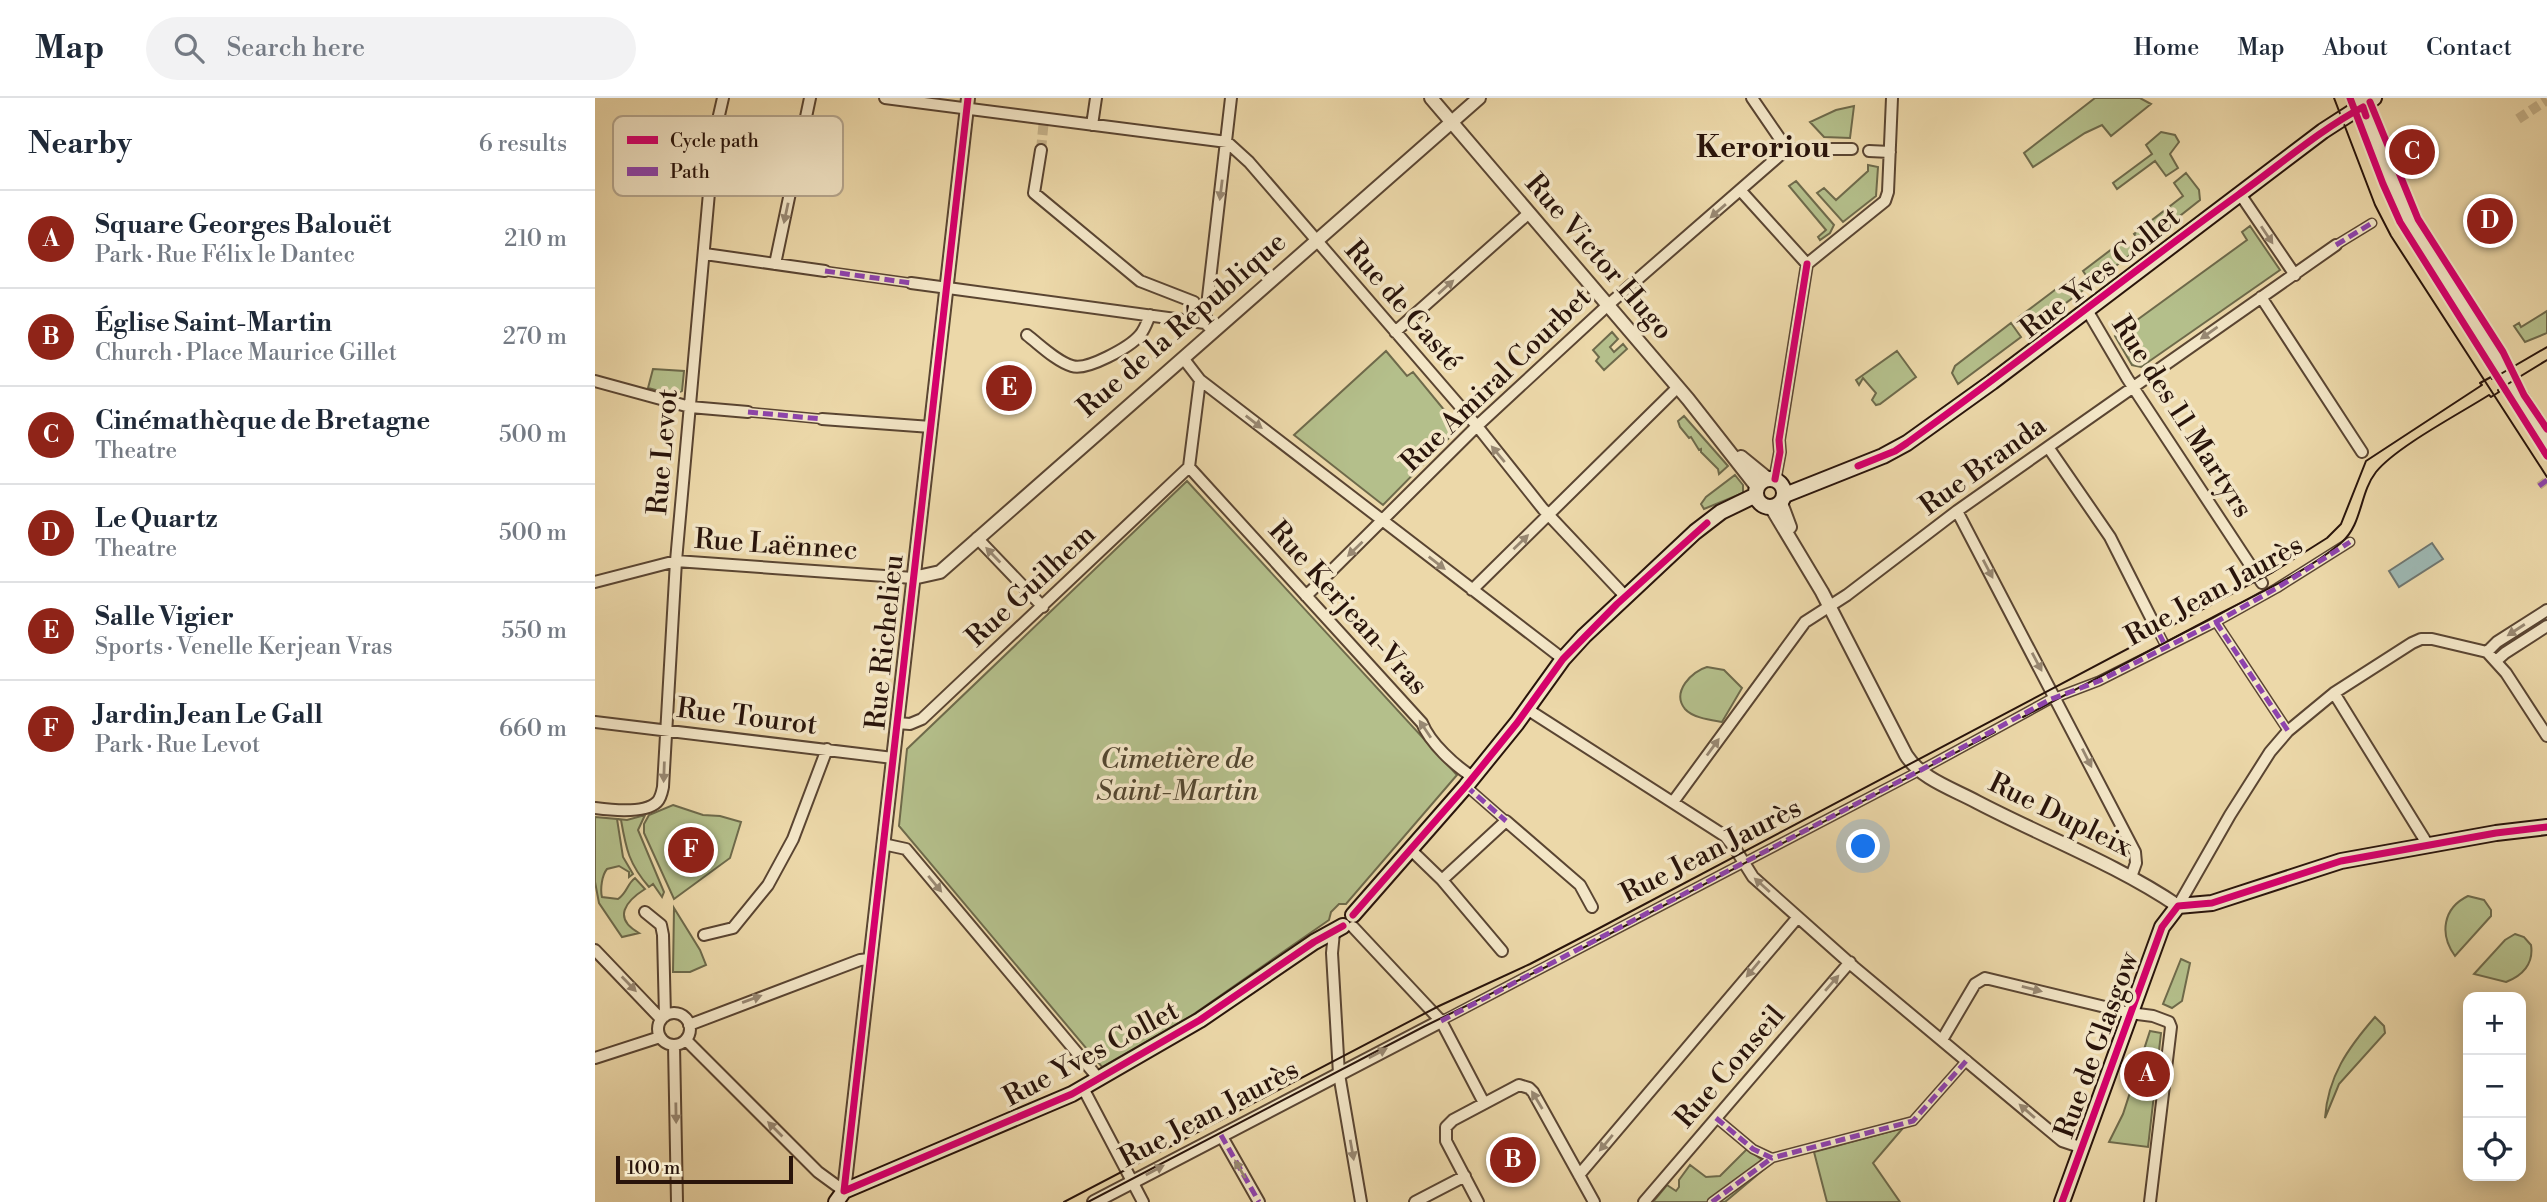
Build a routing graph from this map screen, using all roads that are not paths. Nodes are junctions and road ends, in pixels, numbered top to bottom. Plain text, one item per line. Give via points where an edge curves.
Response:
1 (723, 98) edge
2 (810, 98) edge
3 (885, 98) edge
4 (1096, 98) edge
5 (1231, 98) edge
6 (1431, 98) edge
7 (1479, 98) edge
8 (1752, 98) edge
9 (1892, 98) edge
10 (2366, 101) edge
11 (967, 104) edge
12 (719, 116) edge
13 (806, 116) edge
14 (1451, 121) junction
15 (1093, 125) junction
16 (1227, 142) junction
17 (1787, 149) junction
18 (1852, 149) dead end
19 (1041, 150) tunnel mouth
20 (1869, 150) dead end
21 (1890, 152) junction
22 (1741, 191) junction
23 (2240, 194) junction
24 (709, 196) edge
25 (789, 196) edge
26 (1529, 213) junction
27 (2372, 223) dead end
28 (1316, 240) junction
29 (2336, 245) joint
30 (705, 254) junction
31 (775, 264) junction
32 (1807, 264) junction
33 (825, 271) joint
34 (2295, 275) junction
35 (911, 282) joint
36 (946, 287) junction
37 (2261, 297) junction
38 (1194, 302) dead end
39 (1608, 305) junction
40 (2087, 310) junction
41 (1150, 315) junction
42 (1209, 327) junction
43 (1395, 332) junction
44 (1027, 335) dead end
45 (1183, 358) junction
46 (1200, 380) junction
47 (595, 382) edge
48 (2133, 386) junction
49 (1678, 387) junction
50 (690, 407) junction
51 (748, 412) joint
52 (822, 419) joint
53 (1477, 426) junction
54 (931, 427) junction
55 (2547, 439) edge
56 (2048, 447) junction
57 (2362, 452) dead end
58 (1189, 467) junction
59 (1771, 493) junction
60 (1957, 511) junction
61 (1548, 515) junction
62 (1383, 521) junction
63 (977, 538) junction
64 (2350, 542) dead end
65 (675, 561) junction
66 (913, 578) junction
67 (595, 582) edge
68 (2262, 583) dead end
69 (1472, 590) junction
70 (1306, 596) junction
71 (1625, 596) junction
72 (1829, 606) junction
73 (1043, 607) junction
74 (2547, 610) edge
75 (2152, 620) joint
76 (2216, 622) junction
77 (2547, 625) edge
78 (2166, 647) junction
79 (2487, 652) junction
80 (1563, 659) junction
81 (2497, 660) junction
82 (2334, 693) junction
83 (2056, 697) junction
84 (1527, 709) junction
85 (595, 722) edge
86 (897, 723) junction
87 (665, 730) junction
88 (2288, 731) junction
89 (2547, 736) edge
90 (827, 749) junction
91 (894, 758) junction
92 (1919, 771) junction
93 (1470, 781) junction
94 (1673, 802) junction
95 (595, 808) edge
96 (1506, 821) junction
97 (2547, 827) edge
98 (883, 844) junction
99 (2428, 845) junction
100 (1410, 849) junction
101 (1743, 863) junction
102 (2131, 877) junction
103 (1442, 880) junction
104 (2178, 906) junction
105 (1592, 907) dead end
106 (645, 912) dead end
107 (1798, 917) junction
108 (1346, 925) junction
109 (703, 936) dead end
110 (595, 950) edge
111 (1502, 951) dead end
112 (870, 960) junction
113 (1850, 962) junction
114 (2130, 1013) junction
115 (663, 1017) junction
116 (1441, 1021) junction
117 (689, 1024) junction
118 (660, 1037) junction
119 (686, 1040) junction
120 (1943, 1040) junction
121 (674, 1045) junction
122 (595, 1058) edge
123 (1967, 1059) junction
124 (1339, 1074) junction
125 (1099, 1079) junction
126 (1083, 1088) junction
127 (1484, 1103) junction
128 (1716, 1118) junction
129 (1221, 1135) junction
130 (2083, 1148) junction
131 (1772, 1158) junction
132 (1579, 1175) junction
133 (1465, 1176) junction
134 (1133, 1182) junction
135 (840, 1196) edge
136 (1363, 1201) edge
137 (677, 1202) edge
138 (1094, 1202) edge
139 (1143, 1202) edge
140 (1259, 1202) edge
141 (1415, 1202) edge
142 (1478, 1202) edge
143 (1594, 1202) edge
144 (1644, 1202) edge
145 (1712, 1202) edge
146 (2062, 1202) edge
147 (2150, 1202) edge

1 - 12 street, Rue Levot
2 -> 13 street
3 - 11 street
4 - 15 street
5 - 16 street
6 - 14 street, Rue Victor Hugo
7 - 14 street, Rue de la République
8 - 17 street
9 - 21 street
10 - 23 main road, Rue Yves Collet
10 - 55 main road via 2402,206
11 - 15 street
11 - 36 street, Rue Richelieu
14 - 26 street, Rue Victor Hugo
14 - 28 street, Rue de la République
15 - 16 street
16 - 28 street, Rue de Gasté
16 -> 42 street
17 - 18 street
17 - 22 street, Rue Amiral Courbet
19 - 38 street via 1034,193 1140,281
20 - 21 street
21 - 32 street via 1885,201
22 - 32 street
22 -> 39 street, Rue Amiral Courbet
23 -> 34 street
23 - 40 main road, Rue Yves Collet
24 - 30 street, Rue Levot
25 -> 31 street
26 - 39 street, Rue Victor Hugo
43 -> 26 street
27 - 29 street, Rue Branda
28 - 42 street, Rue de la République
28 - 43 street, Rue de Gasté
29 - 34 street, Rue Branda
30 - 31 street
30 - 50 street, Rue Levot
31 - 33 street
32 - 59 street
33 - 35 street
34 - 37 street, Rue Branda
35 - 36 street
36 - 41 street
36 - 54 street, Rue Richelieu
37 -> 48 street, Rue Branda
37 - 57 street
39 - 49 street, Rue Victor Hugo
39 - 53 street, Rue Amiral Courbet
40 - 48 street, Rue des 11 Martyrs
40 - 59 main road, Rue Yves Collet via 1895,451
41 - 42 street
41 - 44 street via 1141,334 1082,368 1061,361
42 - 45 street, Rue de la République
43 - 53 street, Rue de Gasté
45 - 46 street
45 - 63 street, Rue de la République
46 - 58 street
46 -> 62 street
47 - 50 street
48 - 56 street, Rue Branda
48 - 68 street, Rue des 11 Martyrs
49 - 59 street, Rue Victor Hugo
49 - 61 street
50 - 51 street
50 - 65 street, Rue Levot
51 - 52 street
52 - 54 street
61 -> 53 street, Rue de Gasté
53 - 62 street, Rue Amiral Courbet
54 - 66 street, Rue Richelieu
56 - 60 street, Rue Branda
56 - 75 street via 2110,537
58 - 70 street, Rue Kerjean-Vras
58 - 73 street, Rue Guilhem
59 - 71 main road, Rue Yves Collet via 1721,512
59 - 72 street
60 - 72 street, Rue Branda
60 -> 83 street
69 -> 61 street
61 - 71 street, Rue de Gasté
62 -> 69 street
62 -> 70 street, Rue Amiral Courbet
63 - 66 street, Rue de la République via 940,572
73 -> 63 street
64 - 76 street, Rue Jean Jaurès
65 - 66 street, Rue Laënnec
65 - 67 street, Rue Laënnec
65 - 87 street, Rue Levot
66 - 86 street, Rue Richelieu
69 - 80 street
93 -> 70 street, Rue Kerjean-Vras
71 - 80 main road, Rue Yves Collet
72 - 92 street via 1906,755
94 -> 72 street, Rue Branda via 1805,622
73 - 86 street, Rue Guilhem via 922,719
74 -> 79 street
75 - 78 street
76 - 78 street, Rue Jean Jaurès
76 - 88 street
77 - 81 street
78 - 83 street, Rue Jean Jaurès
79 - 81 street
79 - 82 street, Rue de Glasgow via 2421,639
80 - 84 main road, Rue Yves Collet
81 - 89 street
82 - 88 street, Rue de Glasgow
82 - 99 street
83 - 92 street, Rue Jean Jaurès
83 -> 102 street via 2135,852
84 - 93 main road, Rue Yves Collet
84 - 94 street
85 - 87 street, Rue Tourot
86 - 91 street, Rue Richelieu
87 - 90 street, Rue Tourot
87 -> 95 street, Rue Levot via 663,787 656,803 619,810
88 - 104 street, Rue de Glasgow via 2230,815
90 - 91 street, Rue Tourot
90 - 109 street via 793,839 768,885 733,928
91 - 98 street, Rue Richelieu
92 - 101 street, Rue Jean Jaurès
92 - 102 street, Rue Dupleix
93 - 96 street
93 - 100 main road, Rue Yves Collet
94 - 101 street via 1725,836
96 - 103 street
96 - 105 street via 1580,885
97 - 99 main road
98 - 112 street, Rue Richelieu
98 -> 125 street via 906,849
99 - 104 main road via 2341,861 2212,903
100 - 103 street
100 - 108 main road, Rue Yves Collet
107 -> 101 street via 1752,877
101 - 116 street, Rue Jean Jaurès
102 - 104 street, Rue Dupleix
103 - 111 street
104 - 114 main road, Rue de Glasgow via 2162,928
106 - 115 street via 661,925 663,935
107 - 113 street
107 -> 132 street
108 - 116 street
108 - 124 street via 1332,953
108 - 125 main road, Rue Yves Collet
110 -> 115 street
117 -> 112 street
112 - 135 street, Rue Richelieu
113 - 120 street
128 -> 113 street, Rue Conseil
120 -> 114 street via 1985,978
114 - 130 main road, Rue de Glasgow
114 - 147 street via 2164,1018 2171,1027
115 - 117 street via 679,1014
115 - 118 street
124 -> 116 street, Rue Jean Jaurès
116 - 127 street
117 - 119 street
118 - 121 street
118 - 122 street
119 - 121 street
135 -> 119 street
120 - 123 street
121 -> 137 street
130 -> 123 street via 2062,1141
123 - 131 street via 1913,1121
124 - 129 street, Rue Jean Jaurès
124 -> 136 street
125 - 126 main road, Rue Yves Collet
126 - 134 street
126 - 135 main road, Rue Yves Collet
132 -> 127 street via 1529,1088 1514,1086
127 - 133 street via 1453,1120 1444,1132
128 - 131 street via 1753,1149
128 - 144 street, Rue Conseil
134 -> 129 street, Rue Jean Jaurès
140 -> 129 street
130 - 146 main road, Rue de Glasgow
131 - 145 street
132 - 143 street
133 - 141 street
133 - 142 street
134 - 138 street, Rue Jean Jaurès
134 - 139 street

